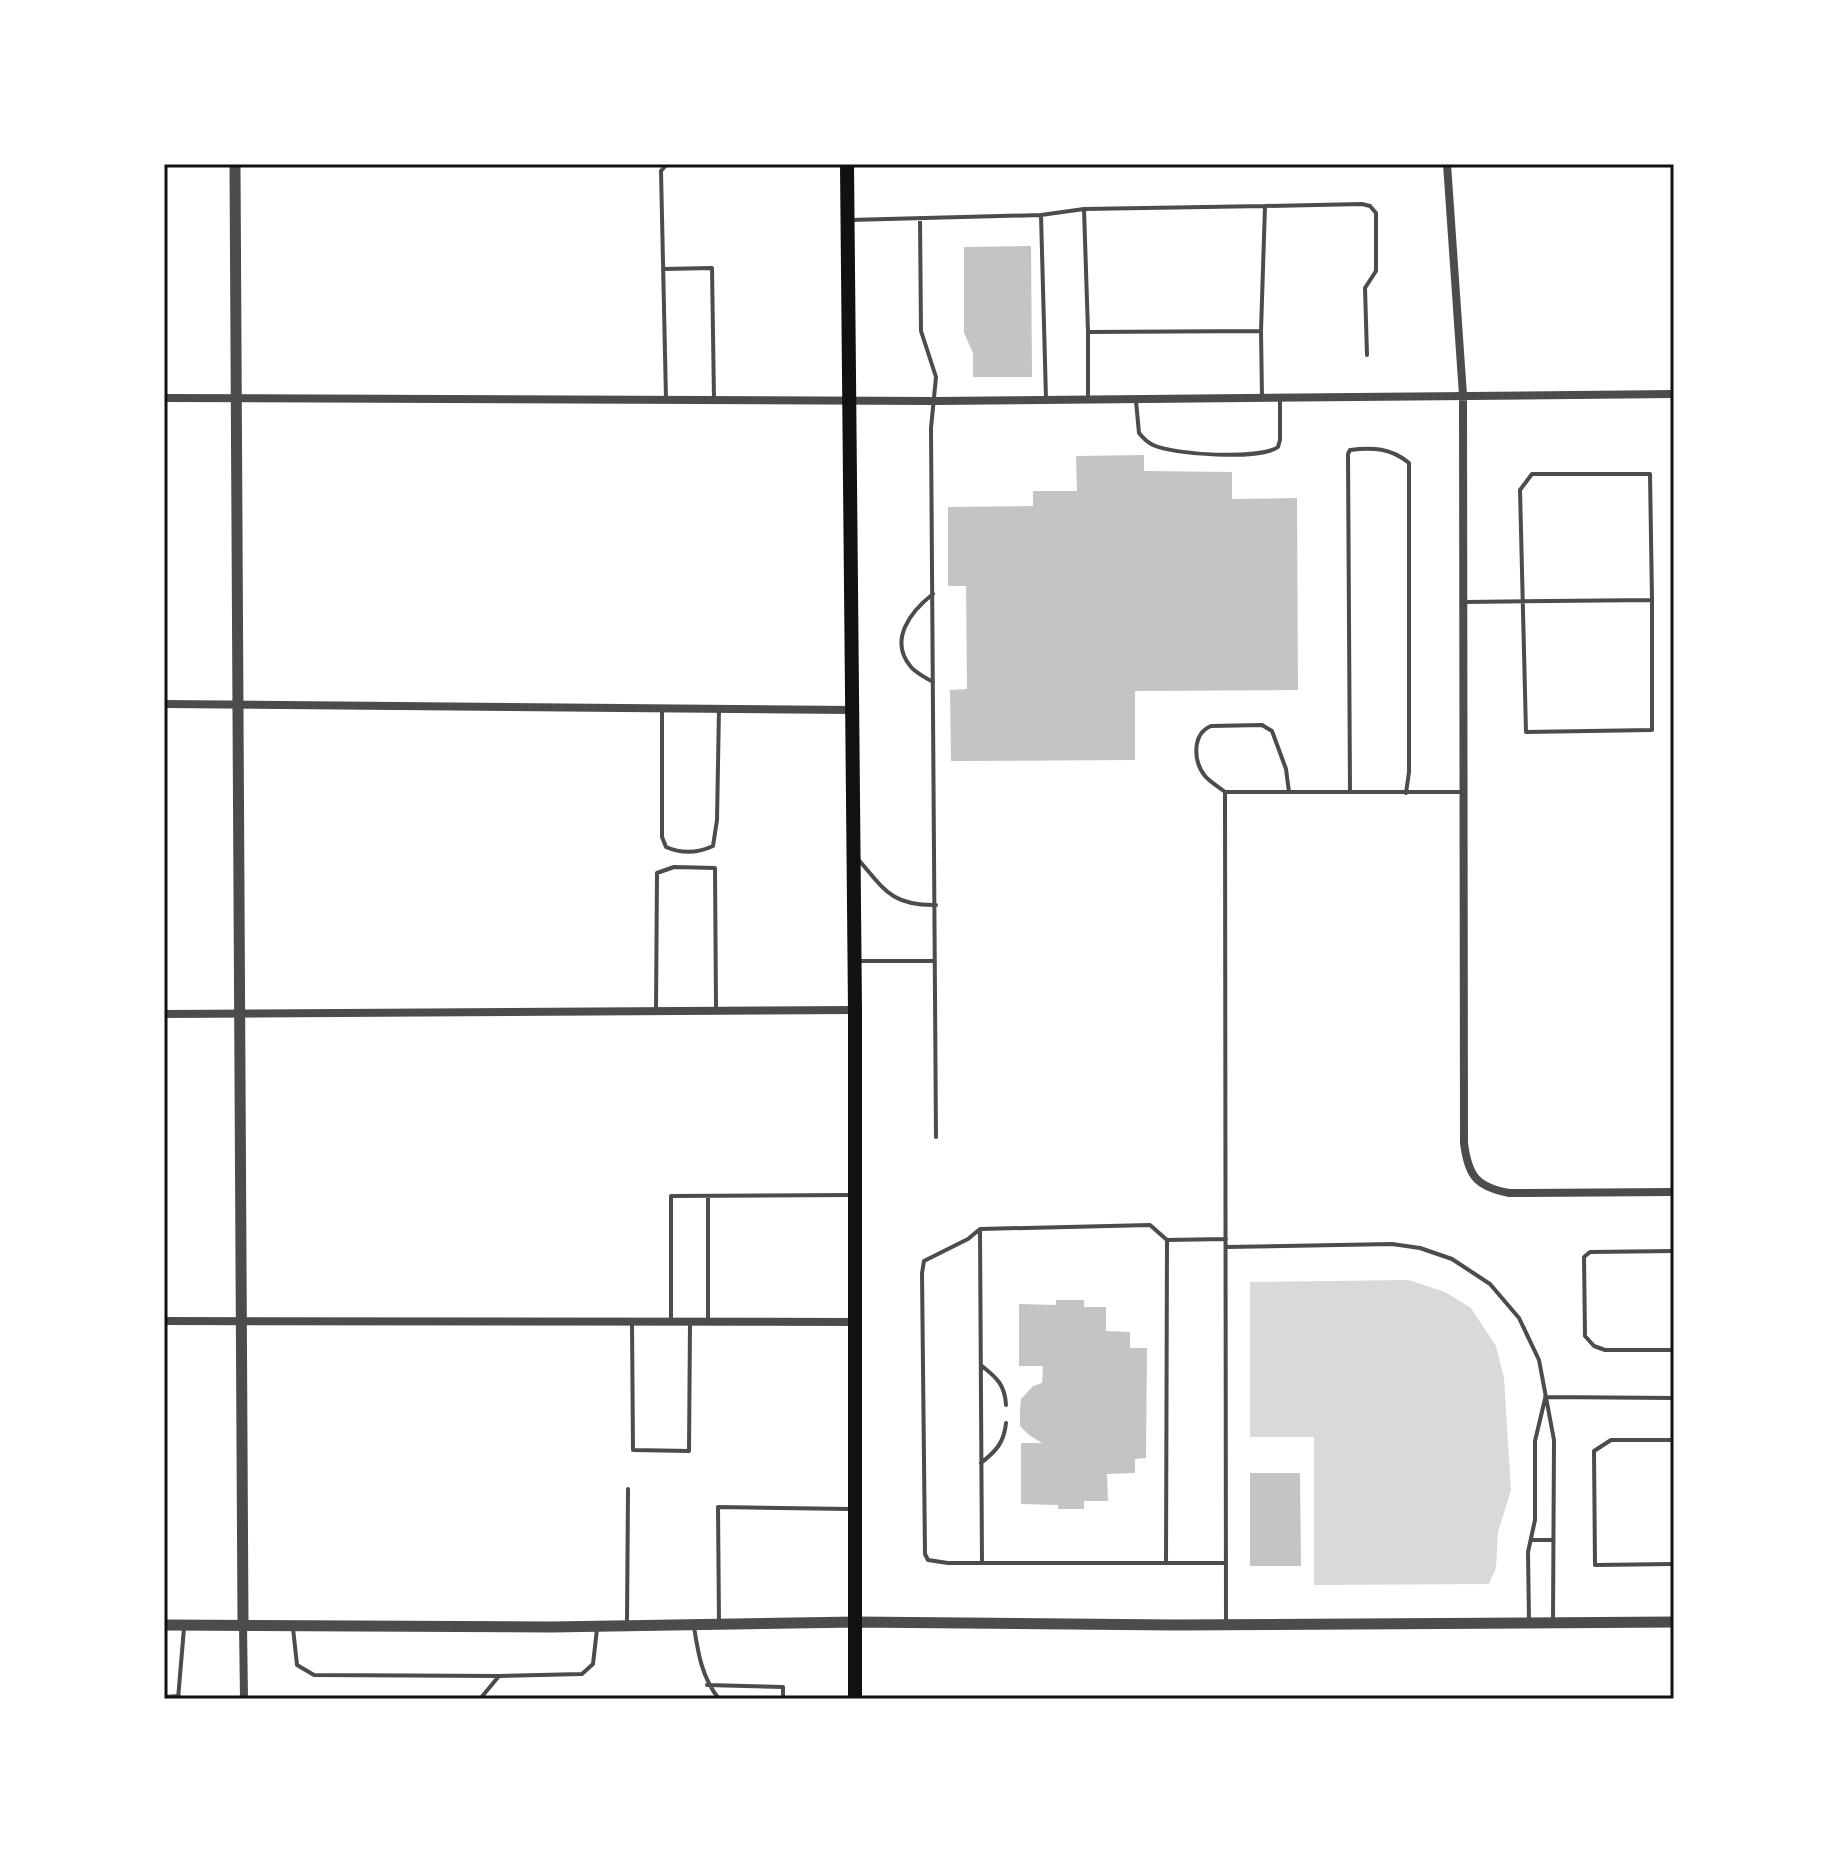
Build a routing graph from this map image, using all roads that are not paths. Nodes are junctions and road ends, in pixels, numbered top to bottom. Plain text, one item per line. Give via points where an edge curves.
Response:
1 (235, 164) edge
2 (667, 164) edge
3 (847, 164) edge
4 (1447, 164) edge
5 (1265, 206) junction
6 (1084, 209) junction
7 (1041, 215) junction
8 (920, 218) junction
9 (848, 220) junction
10 (663, 269) junction
11 (1261, 331) junction
12 (1088, 332) junction
13 (1367, 355) dead end
14 (1674, 394) edge
15 (1463, 395) junction
16 (1262, 397) junction
17 (1280, 397) junction
18 (164, 398) edge
19 (236, 398) junction
20 (1136, 398) junction
21 (666, 399) junction
22 (714, 399) junction
23 (1046, 399) junction
24 (1088, 399) junction
25 (850, 400) junction
26 (934, 401) junction
27 (933, 594) junction
28 (1652, 600) junction
29 (1463, 602) junction
30 (1522, 602) junction
31 (934, 683) junction
32 (164, 704) edge
33 (237, 706) junction
34 (662, 709) junction
35 (719, 709) junction
36 (853, 710) junction
37 (1225, 792) junction
38 (1289, 792) junction
39 (1350, 792) junction
40 (1463, 792) junction
41 (1406, 793) junction
42 (853, 854) junction
43 (936, 905) junction
44 (854, 961) junction
45 (935, 961) junction
46 (855, 1010) junction
47 (656, 1011) junction
48 (716, 1011) junction
49 (164, 1014) edge
50 (239, 1014) junction
51 (936, 1137) dead end
52 (1674, 1192) edge
53 (855, 1195) junction
54 (708, 1196) junction
55 (980, 1229) junction
56 (1226, 1239) junction
57 (1167, 1240) junction
58 (1226, 1247) junction
59 (1674, 1251) edge
60 (164, 1321) edge
61 (240, 1321) junction
62 (671, 1322) junction
63 (856, 1322) junction
64 (632, 1323) junction
65 (690, 1323) junction
66 (708, 1323) junction
67 (1674, 1350) edge
68 (981, 1365) junction
69 (1545, 1397) junction
70 (1674, 1398) edge
71 (1006, 1405) dead end
72 (1006, 1423) dead end
73 (1674, 1440) edge
74 (981, 1463) junction
75 (628, 1489) dead end
76 (856, 1509) junction
77 (1531, 1540) junction
78 (1553, 1540) junction
79 (982, 1563) junction
80 (1166, 1563) junction
81 (1226, 1563) junction
82 (1674, 1564) edge
83 (856, 1622) junction
84 (1674, 1622) edge
85 (1529, 1623) junction
86 (1553, 1623) junction
87 (694, 1624) junction
88 (719, 1624) junction
89 (164, 1625) edge
90 (184, 1625) junction
91 (243, 1625) junction
92 (293, 1625) junction
93 (627, 1625) junction
94 (1226, 1625) junction
95 (597, 1626) junction
96 (499, 1676) junction
97 (707, 1685) junction
98 (164, 1697) edge
99 (179, 1698) edge
100 (244, 1699) edge
101 (480, 1699) edge
102 (719, 1699) edge
103 (783, 1699) edge
104 (855, 1699) edge

1 - 19 street
2 - 10 lane via 661,171
3 - 9 main road
4 - 15 street
5 - 6 lane
5 - 11 lane
5 - 13 lane via 1373,208 1376,271 1365,288
6 - 7 lane
6 - 12 lane
7 - 8 lane
7 - 23 lane
8 - 9 lane
8 - 26 lane via 921,331 936,377
9 - 25 main road
10 - 21 lane
10 - 22 lane via 712,268
11 - 12 lane
11 - 16 lane
12 - 24 lane
14 - 15 street
15 - 17 street
15 - 29 street
16 - 17 street
16 - 20 street
17 - 20 lane via 1278,447 1263,453 1175,451 1154,445 1139,433
18 - 19 street
19 - 21 street
19 - 33 street
20 - 24 street
21 - 22 street
22 - 25 street
23 - 24 street
23 - 26 street
25 - 26 street
25 - 36 main road
26 - 27 lane
27 - 31 lane
27 - 31 lane via 904,624 902,648 912,668
28 - 30 lane
28 - 30 lane via 1650,474 1532,474 1520,490
28 - 30 lane via 1652,730 1526,732
29 - 30 lane
29 - 40 street
31 - 43 lane
32 - 33 street
33 - 34 street
33 - 50 street
34 - 35 street
34 - 35 lane via 662,837 666,847 677,851 713,846
35 - 36 street
36 - 42 main road
37 - 38 lane
37 - 38 lane via 1205,776 1196,758 1198,740 1211,726 1262,725 1272,731
37 - 56 lane
38 - 39 lane
39 - 41 lane
39 - 41 lane via 1348,454 1361,449 1396,452 1409,463
40 - 41 lane
40 - 52 street via 1467,1166 1476,1180 1509,1193
42 - 43 lane via 890,896 920,906
42 - 44 main road
43 - 45 lane
44 - 45 lane
44 - 46 main road
45 - 51 lane
46 - 48 street
46 - 53 main road
47 - 48 street
47 - 48 lane via 657,873 674,867 715,868
47 - 50 street
49 - 50 street
50 - 61 street
53 - 54 lane
53 - 63 main road
54 - 62 lane via 671,1196
54 - 66 lane
55 - 57 lane via 1150,1225
55 - 68 lane
55 - 79 lane via 924,1261 922,1273 925,1554 933,1563
56 - 57 lane
56 - 58 lane
57 - 80 lane
58 - 69 lane via 1392,1244 1452,1259 1490,1284 1519,1318 1539,1360
58 - 81 lane
59 - 67 lane via 1590,1252 1584,1257 1585,1336 1594,1346
60 - 61 street
61 - 64 street
61 - 91 street
62 - 64 street
62 - 65 street
63 - 66 street
63 - 76 main road
64 - 65 lane via 633,1450 689,1451
65 - 66 street
68 - 71 lane via 1005,1389
68 - 74 lane
69 - 70 lane
69 - 77 lane via 1535,1441
69 - 78 lane via 1554,1440
72 - 74 lane via 998,1449
73 - 82 lane via 1611,1440 1594,1451 1595,1565
74 - 79 lane
75 - 93 lane
76 - 83 main road
76 - 88 lane via 718,1507
77 - 78 lane
77 - 85 lane
78 - 86 lane
79 - 80 lane
80 - 81 lane
81 - 94 lane
83 - 88 street
83 - 94 street
83 - 104 main road
84 - 86 street
85 - 86 street
85 - 94 street
87 - 88 street
87 - 93 street
87 - 97 lane
89 - 90 street
90 - 91 street
90 - 99 lane
91 - 92 street
91 - 100 street
92 - 95 street
92 - 96 lane via 297,1665 314,1675
93 - 95 street
95 - 96 lane via 593,1664 582,1674
96 - 101 lane
97 - 102 lane
97 - 103 lane via 783,1687
98 - 99 lane

